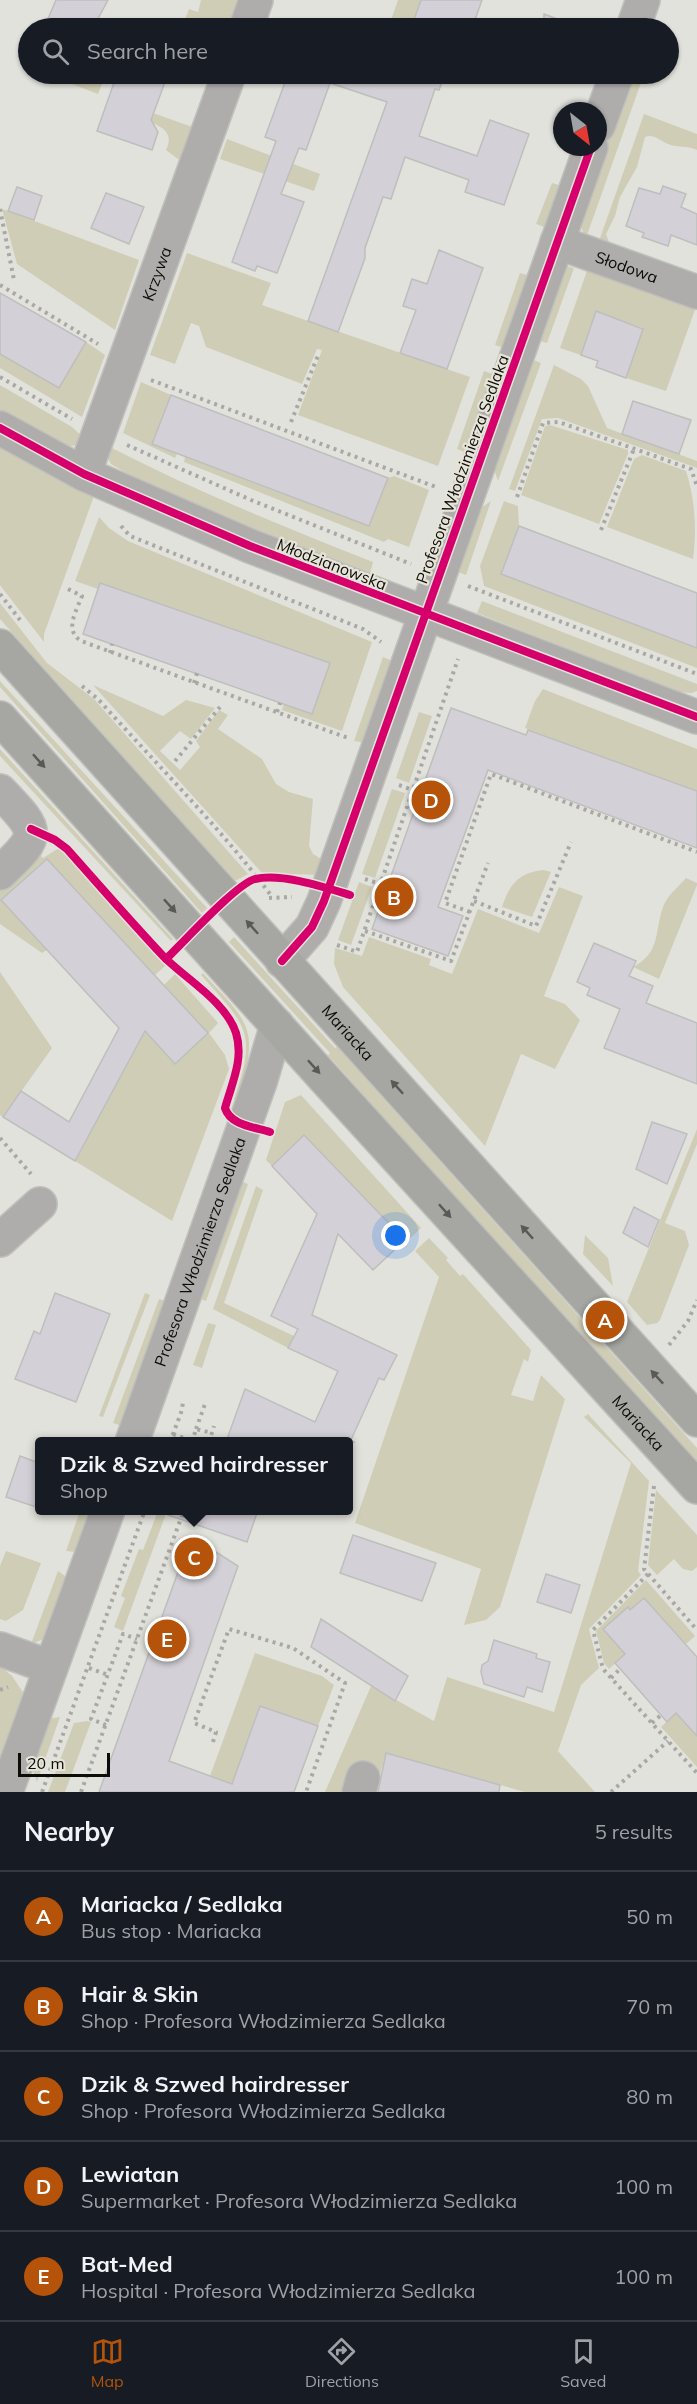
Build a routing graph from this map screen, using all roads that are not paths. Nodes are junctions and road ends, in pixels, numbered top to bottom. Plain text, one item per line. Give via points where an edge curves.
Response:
1 (256, 0) edge
2 (643, 0) edge
3 (250, 18) edge
4 (637, 18) edge
5 (225, 84) edge
6 (613, 84) edge
7 (607, 102) edge
8 (588, 156) edge
9 (557, 242) junction
10 (697, 292) edge
11 (0, 428) edge
12 (84, 474) junction
13 (425, 614) junction
14 (13, 637) edge
15 (697, 717) edge
16 (0, 718) edge
17 (0, 791) edge
18 (0, 873) edge
19 (282, 961) junction
20 (277, 1025) junction
21 (40, 1204) dead end
22 (0, 1240) edge
23 (697, 1420) edge
24 (134, 1437) edge
25 (697, 1487) edge
26 (106, 1515) edge
27 (0, 1649) edge
28 (50, 1667) junction
29 (6, 1792) edge

1 - 3 street
2 - 4 street
5 - 12 street, Krzywa
6 - 7 street
8 - 9 street, Profesora Włodzimierza Sedlaka
9 - 10 street, Słodowa
9 - 13 street, Profesora Włodzimierza Sedlaka
11 - 12 street, Młodzianowska
12 - 13 street, Młodzianowska via 249,546
13 - 15 street, Młodzianowska
13 - 19 street, Profesora Włodzimierza Sedlaka via 324,901 312,927
19 -> 14 main road, Mariacka via 227,900
16 -> 20 main road, Mariacka
17 - 18 street via 26,820 32,836
23 -> 19 main road, Mariacka
20 - 24 street, Profesora Włodzimierza Sedlaka
20 -> 25 main road, Mariacka
21 - 22 street
26 - 28 street
27 - 28 street
28 - 29 street

